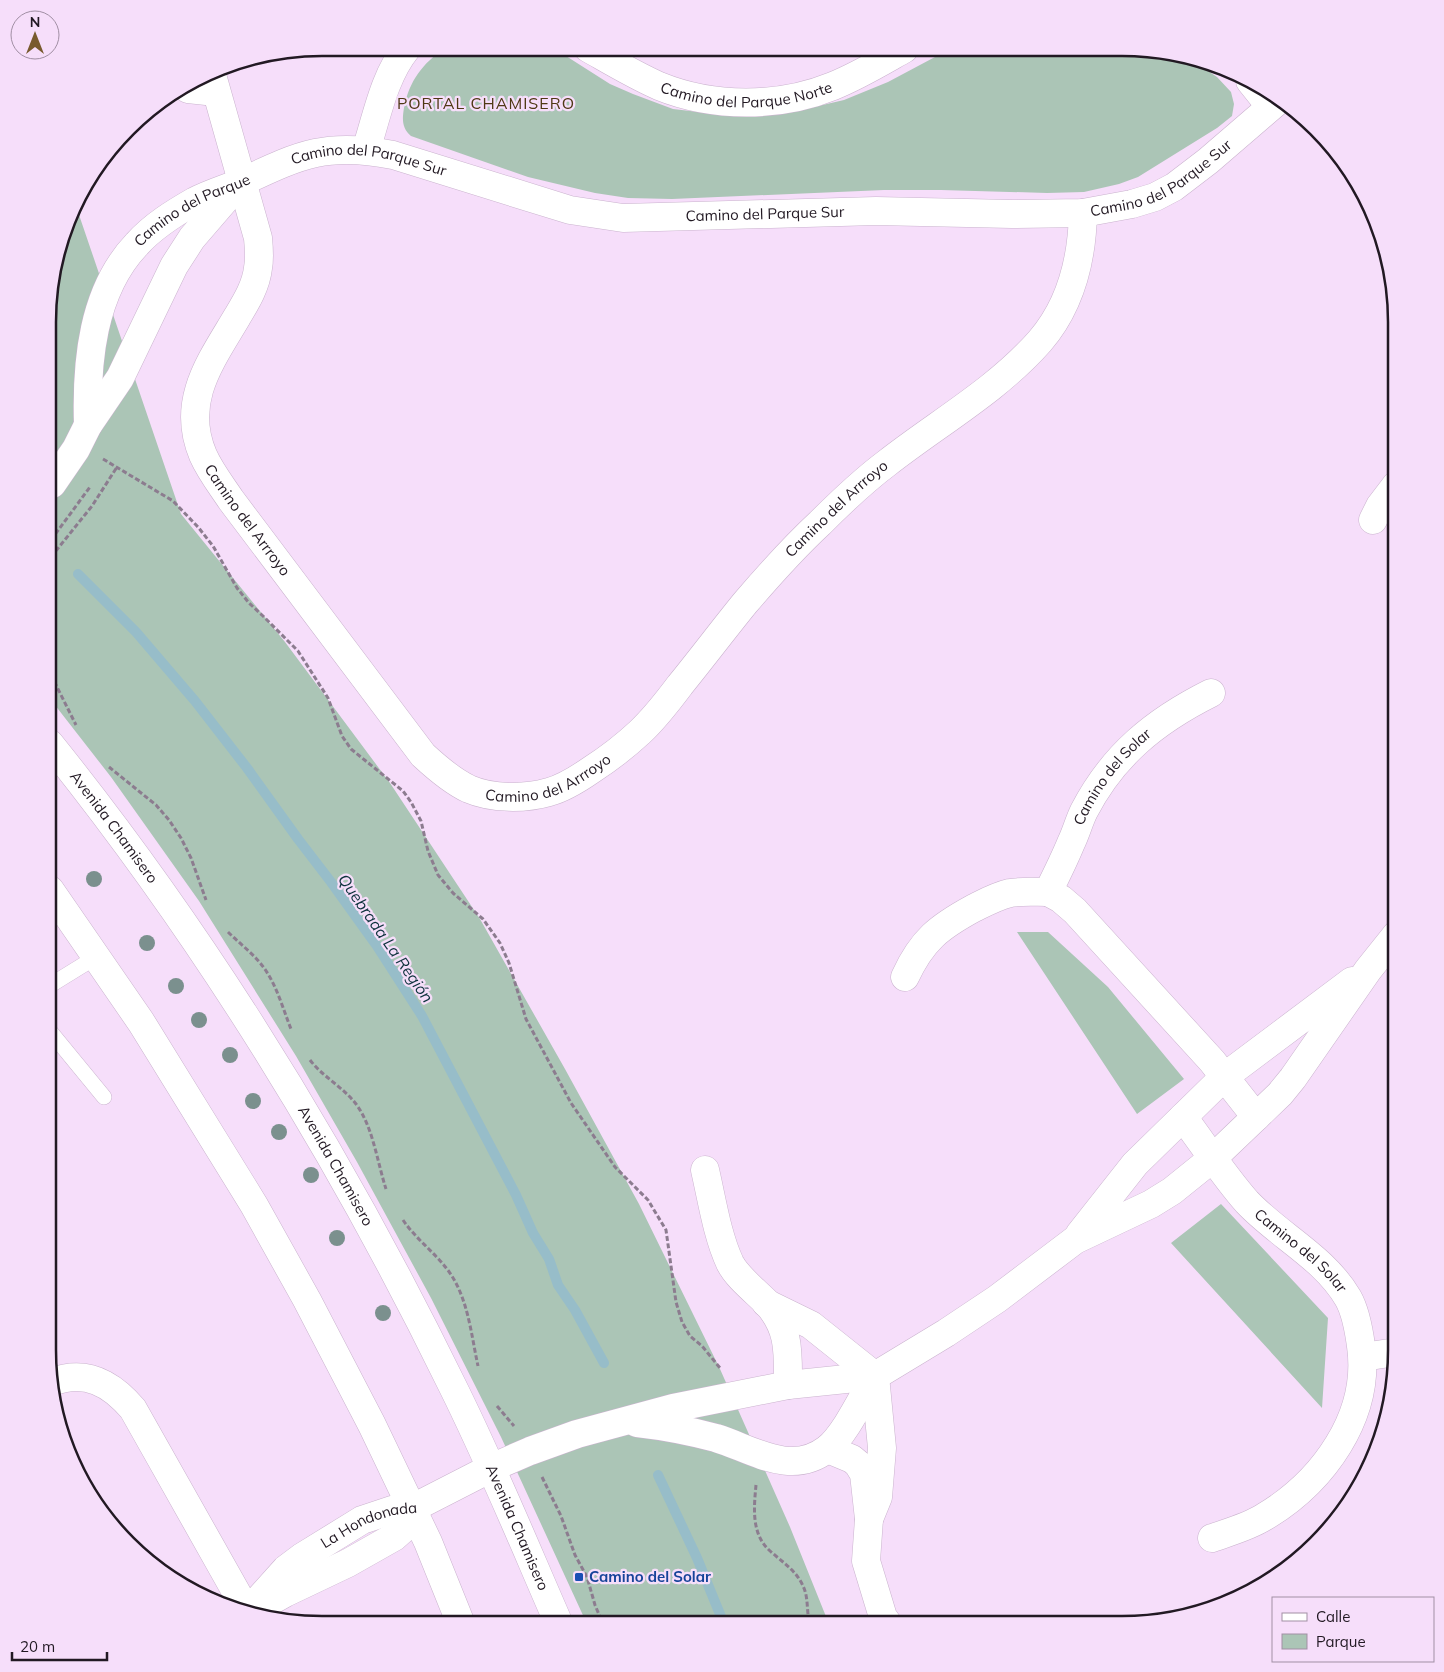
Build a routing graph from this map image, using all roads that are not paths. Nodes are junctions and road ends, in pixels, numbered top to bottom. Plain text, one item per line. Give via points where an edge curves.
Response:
1 (402, 56) edge
2 (603, 56) edge
3 (891, 56) edge
4 (214, 84) edge
5 (199, 87) edge
6 (1274, 104) edge
7 (366, 150) junction
8 (241, 182) junction
9 (1083, 213) junction
10 (88, 425) junction
11 (56, 478) edge
12 (1388, 496) edge
13 (1373, 520) dead end
14 (1211, 693) dead end
15 (56, 751) edge
16 (1048, 892) junction
17 (56, 899) edge
18 (1388, 946) edge
19 (96, 957) junction
20 (1368, 970) junction
21 (905, 977) dead end
22 (56, 982) edge
23 (56, 1039) edge
24 (1224, 1078) junction
25 (104, 1097) dead end
26 (1183, 1117) junction
27 (1256, 1117) junction
28 (1213, 1158) junction
29 (705, 1170) dead end
30 (1075, 1240) junction
31 (766, 1303) junction
32 (1388, 1353) edge
33 (1362, 1357) junction
34 (875, 1376) junction
35 (59, 1380) edge
36 (788, 1385) junction
37 (625, 1421) junction
38 (828, 1449) junction
39 (491, 1468) junction
40 (413, 1508) junction
41 (870, 1519) junction
42 (1212, 1538) dead end
43 (245, 1604) edge
44 (258, 1608) edge
45 (458, 1616) edge
46 (556, 1616) edge
47 (882, 1616) edge

1 - 7 street via 385,90
2 - 3 street, Camino del Parque Norte via 660,86 683,94 709,100 762,102 809,94 850,79
4 - 5 street
4 - 8 street, Camino del Arrroyo
6 - 9 street, Camino del Parque Sur via 1208,162 1174,187 1132,204
7 - 8 street, Camino del Parque Sur via 331,150 307,155
7 - 9 street, Camino del Parque Sur via 400,157 570,210 623,218 876,211
8 - 9 street, Camino del Arrroyo via 258,238 258,270 243,307 207,367 198,392 195,412 202,454 226,493 424,755 438,769 471,790 510,796 550,792 578,779 635,736 780,563 818,524 887,463 999,380 1040,341 1055,321 1074,277
8 - 10 street, Camino del Parque via 192,238 174,266 120,378
8 - 10 street, Camino del Parque via 197,200 151,230 116,271 100,309 90,357
10 - 11 street, Camino del Parque
12 - 13 street
14 - 16 street, Camino del Solar via 1161,722 1113,766 1084,812
15 - 39 street, Avenida Chamisero via 183,921 306,1113 417,1314
16 - 21 street via 1008,893 949,921 924,944
16 - 24 street via 1075,911
17 - 19 street
18 - 20 street
19 - 22 lane
19 - 40 street via 141,1022 254,1205 316,1317
20 - 24 street
20 - 27 street via 1293,1078
23 - 25 lane
24 - 26 street
24 - 27 street
26 - 28 street, Camino del Solar
26 - 30 street via 1135,1164
27 - 28 street
28 - 30 street via 1151,1204
28 - 33 street, Camino del Solar via 1248,1202 1334,1278 1349,1300 1359,1331
29 - 31 street via 730,1264
30 - 34 street via 997,1299
31 - 34 street via 811,1325
31 - 36 street via 781,1324 786,1338
32 - 33 street
33 - 42 street, Camino del Solar via 1361,1388 1354,1412 1330,1458 1287,1502 1264,1517
34 - 36 street
34 - 38 street
34 - 41 street via 882,1448 878,1497
35 - 43 street, La Hondonada via 72,1376 100,1382 133,1409
36 - 37 street
37 - 38 street via 672,1427 717,1439 771,1460 796,1461
37 - 39 street via 577,1434
38 - 41 street via 858,1464 864,1474
39 - 40 street
39 - 46 street, Avenida Chamisero
40 - 44 street, La Hondonada via 403,1529 394,1537 348,1564
40 - 45 street
41 - 47 street via 866,1561

